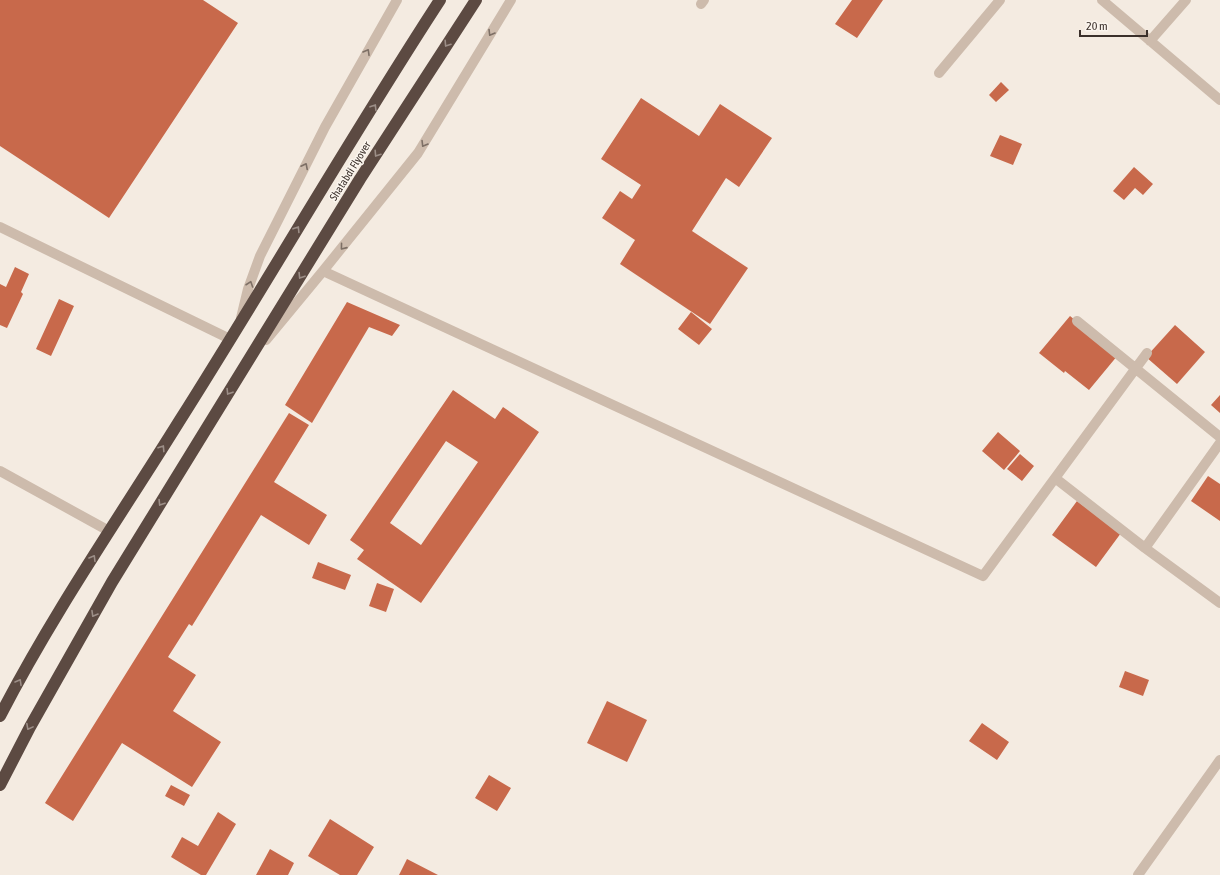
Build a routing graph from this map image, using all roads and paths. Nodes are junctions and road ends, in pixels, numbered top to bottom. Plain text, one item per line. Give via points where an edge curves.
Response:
1 (397, 0) edge
2 (440, 0) edge
3 (476, 0) edge
4 (511, 0) edge
5 (1000, 0) edge
6 (1102, 0) edge
7 (1186, 0) edge
8 (1150, 41) junction
9 (939, 73) dead end
10 (1220, 100) edge
11 (0, 227) edge
12 (323, 271) junction
13 (1077, 321) dead end
14 (240, 322) junction
15 (230, 339) junction
16 (1147, 353) dead end
17 (249, 359) junction
18 (1135, 368) junction
19 (1220, 437) edge
20 (1220, 443) edge
21 (0, 472) edge
22 (1055, 478) junction
23 (109, 530) junction
24 (1145, 548) junction
25 (1220, 603) edge
26 (1, 710) edge
27 (1220, 760) edge
28 (0, 785) edge
29 (1138, 875) edge

14 -> 1 street via 248,288 260,256 325,127
14 -> 2 highway, Shatabdi Flyover
3 -> 17 highway, Shatabdi Flyover via 360,179
4 -> 12 street via 418,153
5 - 9 street
6 - 8 street
7 - 8 street
8 - 10 street
11 - 15 street
12 - 17 street
12 - 22 street via 983,576
13 - 18 street
14 - 15 highway, Shatabdi Flyover
23 -> 15 highway, Shatabdi Flyover
16 - 18 street
17 -> 28 highway, Shatabdi Flyover via 112,582
18 - 19 street
18 - 22 street
20 - 24 street
21 - 23 street
22 - 24 street
26 -> 23 highway, Shatabdi Flyover
24 - 25 street
27 - 29 street

